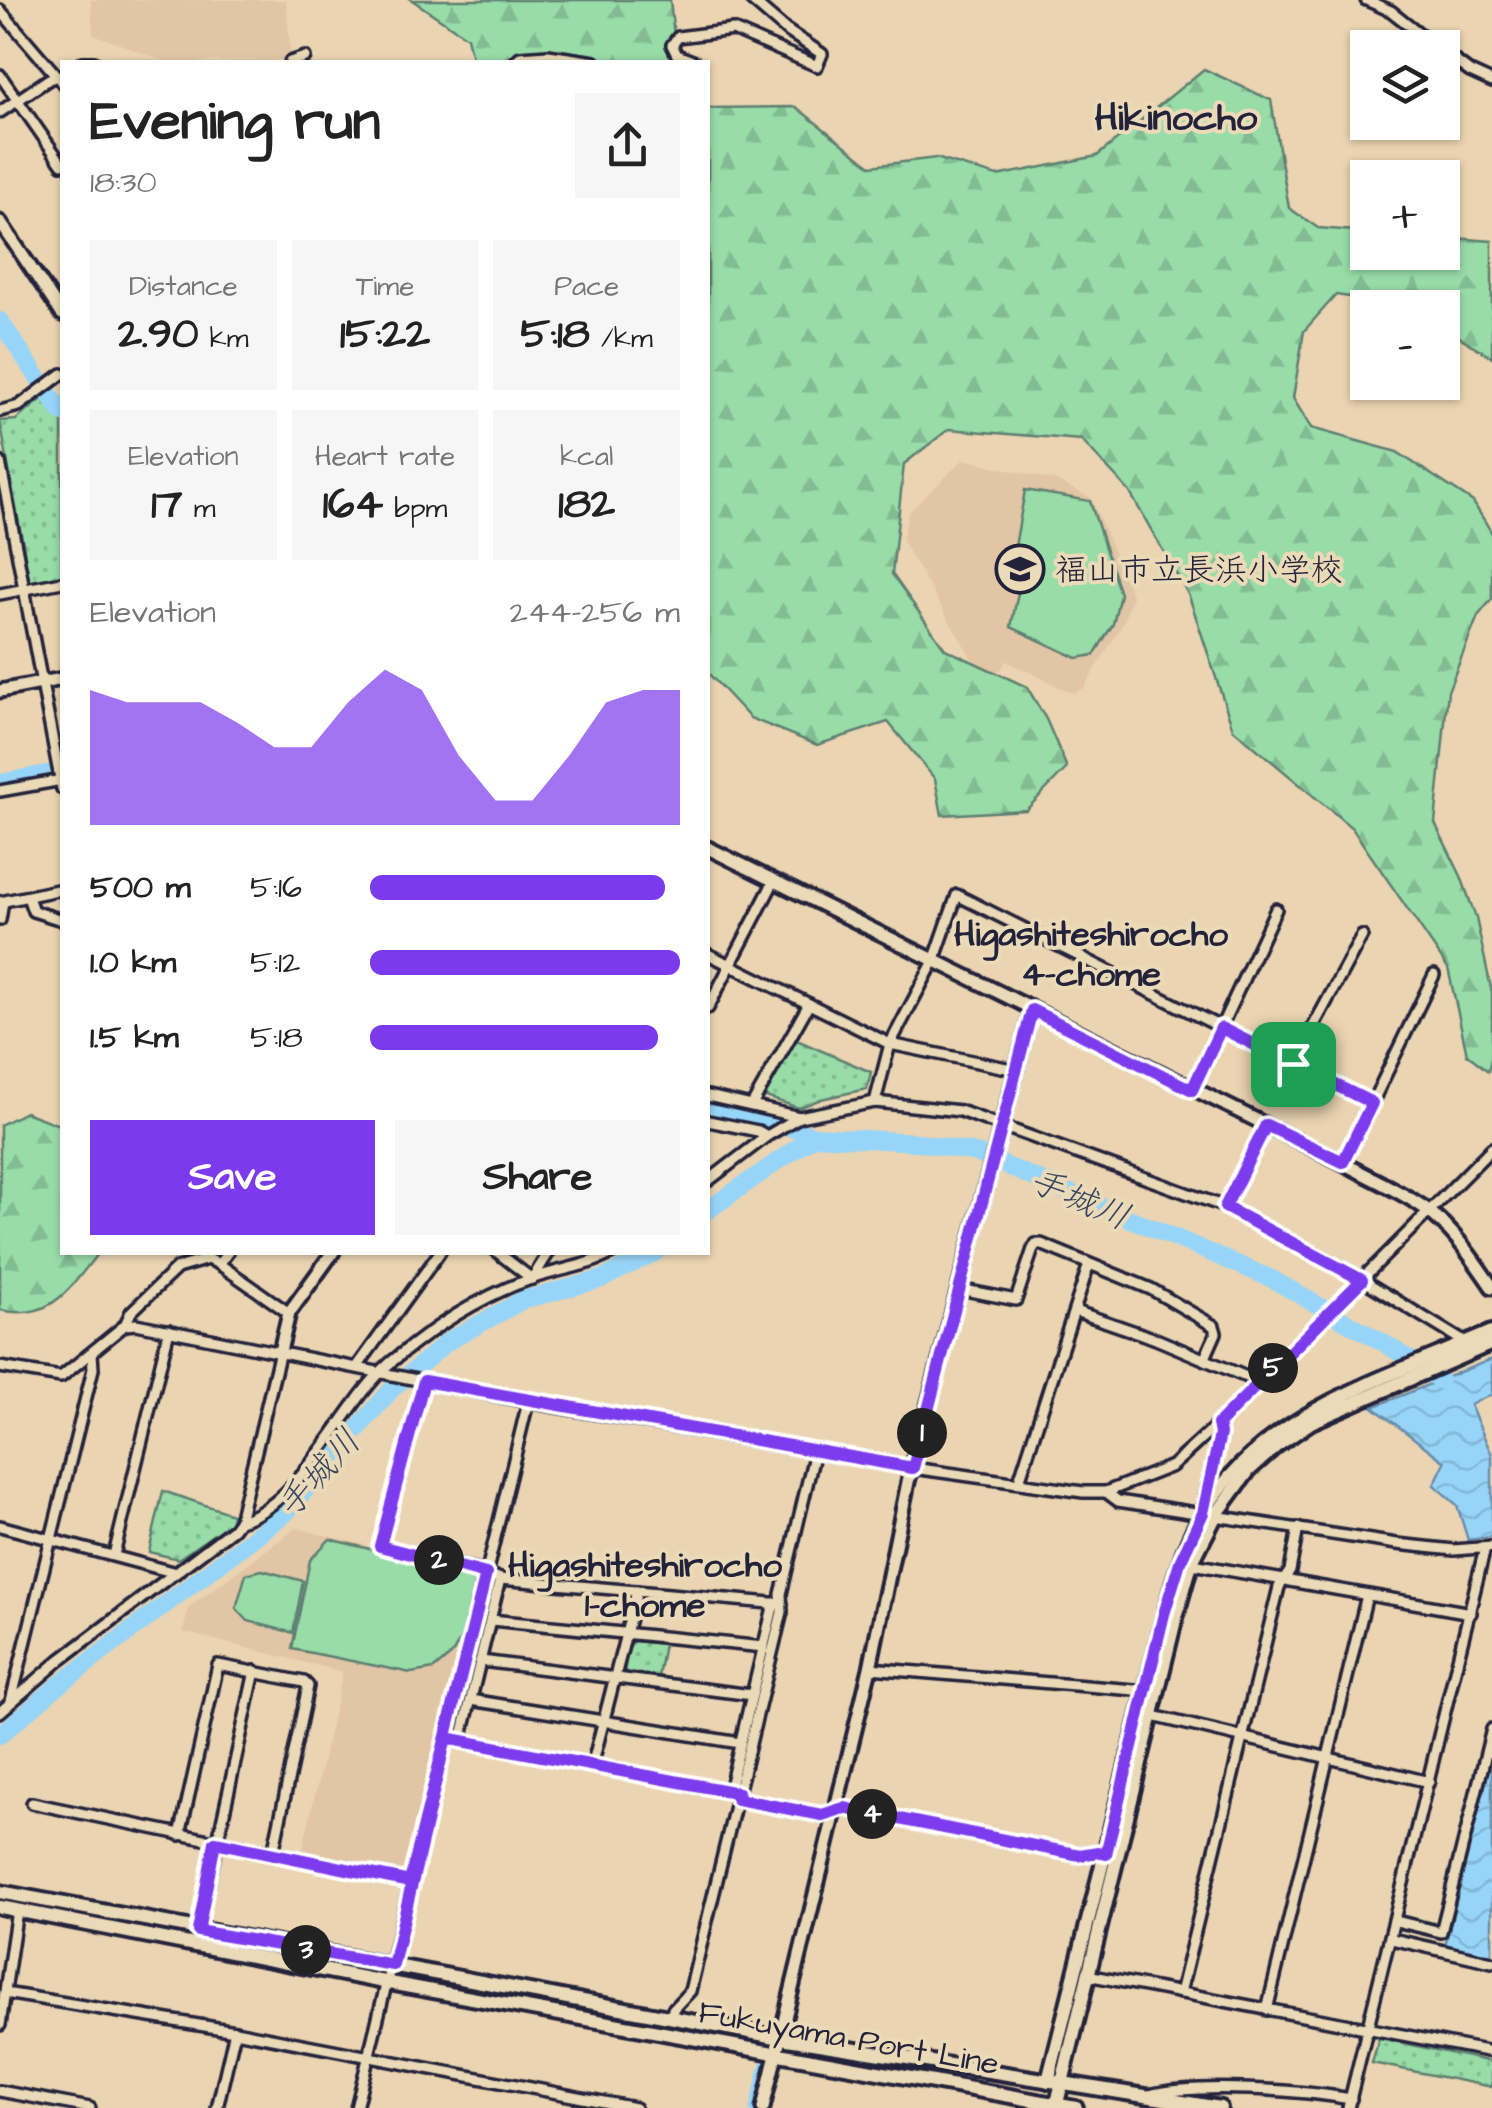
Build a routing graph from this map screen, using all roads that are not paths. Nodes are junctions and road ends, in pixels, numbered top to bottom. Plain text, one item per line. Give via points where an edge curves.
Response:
1 (751, 0) edge
2 (1366, 0) edge
3 (0, 10) edge
4 (1415, 30) edge
5 (305, 57) dead end
6 (296, 60) edge
7 (517, 60) edge
8 (582, 60) edge
9 (689, 60) edge
10 (1460, 64) edge
11 (0, 76) edge
12 (60, 76) edge
13 (60, 78) edge
14 (1492, 82) edge
15 (18, 99) junction
16 (0, 112) edge
17 (60, 161) edge
18 (0, 222) edge
19 (60, 311) edge
20 (60, 375) edge
21 (0, 411) edge
22 (0, 462) edge
23 (60, 582) edge
24 (26, 590) junction
25 (0, 594) edge
26 (60, 679) edge
27 (42, 683) junction
28 (0, 691) edge
29 (60, 773) edge
30 (60, 778) edge
31 (0, 792) edge
32 (710, 849) edge
33 (774, 881) junction
34 (60, 889) edge
35 (28, 896) junction
36 (2, 902) edge
37 (1276, 909) dead end
38 (60, 919) edge
39 (0, 920) edge
40 (1362, 936) dead end
41 (710, 955) edge
42 (934, 961) junction
43 (730, 965) junction
44 (1434, 975) dead end
45 (710, 1004) edge
46 (808, 1004) junction
47 (1032, 1010) junction
48 (1221, 1028) junction
49 (890, 1044) junction
50 (1293, 1064) junction
51 (1016, 1070) junction
52 (1192, 1090) junction
53 (710, 1096) edge
54 (875, 1102) junction
55 (1372, 1103) junction
56 (752, 1105) junction
57 (798, 1118) junction
58 (710, 1121) edge
59 (1266, 1125) junction
60 (1002, 1127) junction
61 (771, 1134) junction
62 (1492, 1148) edge
63 (1343, 1162) junction
64 (710, 1180) edge
65 (1225, 1207) junction
66 (1429, 1212) junction
67 (226, 1255) edge
68 (332, 1255) edge
69 (438, 1255) edge
70 (501, 1255) edge
71 (546, 1255) edge
72 (605, 1255) edge
73 (219, 1264) junction
74 (1089, 1264) junction
75 (532, 1278) junction
76 (1360, 1282) junction
77 (1492, 1286) edge
78 (959, 1289) junction
79 (1075, 1311) junction
80 (289, 1313) junction
81 (125, 1325) junction
82 (168, 1330) junction
83 (1492, 1332) edge
84 (1492, 1344) edge
85 (1465, 1347) junction
86 (280, 1351) junction
87 (92, 1353) junction
88 (1205, 1358) junction
89 (0, 1367) edge
90 (357, 1367) junction
91 (384, 1372) junction
92 (421, 1380) junction
93 (1258, 1382) junction
94 (528, 1402) junction
95 (1218, 1424) junction
96 (815, 1450) junction
97 (913, 1468) junction
98 (1020, 1481) junction
99 (1106, 1492) junction
100 (1209, 1514) junction
101 (239, 1520) junction
102 (0, 1526) edge
103 (1298, 1528) junction
104 (49, 1538) junction
105 (1489, 1547) edge
106 (114, 1555) junction
107 (1185, 1563) junction
108 (1487, 1564) edge
109 (176, 1572) junction
110 (486, 1574) junction
111 (500, 1579) junction
112 (1284, 1580) junction
113 (637, 1591) junction
114 (1367, 1595) junction
115 (778, 1603) junction
116 (1472, 1613) junction
117 (491, 1620) junction
118 (625, 1634) junction
119 (764, 1647) junction
120 (481, 1661) junction
121 (870, 1668) junction
122 (255, 1670) junction
123 (614, 1678) junction
124 (1146, 1691) junction
125 (752, 1696) junction
126 (470, 1700) junction
127 (10, 1704) junction
128 (0, 1712) edge
129 (1147, 1714) junction
130 (602, 1721) junction
131 (1492, 1729) edge
132 (1242, 1736) junction
133 (446, 1738) junction
134 (461, 1740) junction
135 (740, 1743) junction
136 (1328, 1760) junction
137 (592, 1766) junction
138 (1429, 1782) junction
139 (735, 1795) junction
140 (32, 1803) dead end
141 (834, 1812) junction
142 (180, 1834) junction
143 (215, 1842) junction
144 (273, 1854) junction
145 (1106, 1854) junction
146 (410, 1882) junction
147 (0, 1892) edge
148 (0, 1907) edge
149 (18, 1910) junction
150 (1396, 1920) junction
151 (198, 1931) junction
152 (1392, 1939) junction
153 (1492, 1962) edge
154 (393, 1965) junction
155 (1082, 1973) junction
156 (389, 1983) junction
157 (4, 1992) junction
158 (1180, 1993) junction
159 (1266, 2010) junction
160 (672, 2018) junction
161 (0, 2025) edge
162 (1369, 2028) junction
163 (235, 2032) junction
164 (781, 2038) junction
165 (777, 2052) junction
166 (1492, 2052) edge
167 (368, 2058) junction
168 (1055, 2082) junction
169 (0, 2091) edge
170 (1142, 2097) junction
171 (1350, 2104) edge
172 (1049, 2105) edge
173 (90, 2108) edge
174 (218, 2108) edge
175 (356, 2108) edge
176 (635, 2108) edge
177 (763, 2108) edge
178 (1076, 2108) edge
179 (1220, 2108) edge

1 - 9 street via 822,54 817,66 732,30 678,38 672,45 677,55
2 - 4 street
3 - 12 street
5 - 6 street
7 - 8 street
10 - 14 street
11 - 15 street
13 - 15 street
15 - 16 street
15 - 17 street
18 - 19 street
20 - 21 street via 19,406
22 - 24 street
23 - 24 street
24 - 25 street
24 - 27 street
26 - 27 street
27 - 28 street
27 - 29 street
30 - 31 street
32 - 33 street
33 - 42 street
33 - 43 street
34 - 35 street
35 - 36 street
35 - 38 street via 33,911
36 - 39 street
37 - 48 street
40 - 50 street
41 - 43 street
42 - 47 street
42 - 48 street via 957,895
42 - 49 street
43 - 45 street
43 - 46 street
44 - 55 street
46 - 49 street
46 - 56 street
47 - 51 street
47 - 52 street
48 - 50 street
48 - 52 street
49 - 51 street
49 - 54 street
50 - 55 street
51 - 60 street
52 - 59 street
53 - 56 street
54 - 57 street
54 - 60 street via 960,1112
55 - 63 street
56 - 57 street
57 - 61 street
58 - 61 street
59 - 63 street
59 - 65 street
60 - 65 street
60 - 78 street
61 - 64 street
62 - 66 street
63 - 66 street
65 - 76 street
66 - 76 street
66 - 77 street via 1462,1243
67 - 73 street
68 - 80 street
69 - 90 street
70 - 75 street
71 - 75 street
72 - 75 street
73 - 80 street
73 - 81 street via 208,1259 177,1268
74 - 78 street via 1036,1244 1016,1300
74 - 79 street
74 - 88 street via 1151,1289 1214,1326
75 - 91 street via 471,1307
76 - 85 street
76 - 93 street
78 - 97 street
79 - 88 street
79 - 98 street
80 - 86 street
81 - 82 street
81 - 87 street
82 - 86 street
82 - 106 street
83 - 85 main road
84 - 85 main road
85 - 100 main road via 1304,1415 1267,1439 1233,1473
86 - 90 street
86 - 101 street
87 - 89 street via 60,1378
87 - 104 street
88 - 93 street
90 - 91 street
91 - 92 street
91 - 101 street via 289,1487
92 - 94 street
92 - 110 street via 380,1546
93 - 95 street
94 - 96 street
94 - 110 street
95 - 99 street via 1172,1466
95 - 100 street
96 - 97 street
96 - 115 street
97 - 98 street
97 - 121 street
98 - 99 street
99 - 100 street via 1118,1501
100 - 103 street
100 - 107 main road
101 - 109 street
102 - 104 street
103 - 105 street via 1454,1550
103 - 112 street
104 - 106 street
104 - 127 street
105 - 108 street
106 - 109 street
107 - 112 street
107 - 124 main road
107 - 129 main road
108 - 116 street
109 - 127 street
110 - 111 street
110 - 133 street
111 - 113 street
111 - 117 street
112 - 114 street
112 - 132 street
113 - 115 street
113 - 118 street
114 - 116 street
114 - 136 street
115 - 119 street
115 - 139 street
116 - 138 street
117 - 118 street
117 - 120 street
118 - 119 street
118 - 123 street
119 - 125 street
120 - 123 street
120 - 126 street
121 - 124 street
121 - 141 street
122 - 142 street via 218,1665
122 - 143 street
122 - 144 street via 308,1686
123 - 125 street
123 - 130 street
124 - 129 main road
125 - 135 street
126 - 130 street
126 - 134 street
127 - 128 street
129 - 132 street
129 - 145 main road
129 - 155 main road
130 - 135 street
130 - 137 street
131 - 150 street via 1441,1932
132 - 136 street
132 - 158 street
133 - 134 street
133 - 146 street
134 - 137 street
135 - 139 street
136 - 138 street
136 - 159 street
137 - 139 street
138 - 150 street
139 - 141 street
139 - 160 street via 690,1991
140 - 142 street
141 - 145 street via 844,1808 1080,1855
141 - 164 street
142 - 143 street
143 - 144 street
143 - 151 street
144 - 146 street
145 - 155 main road
146 - 154 street
147 - 151 main road, Fukuyama Port Line
148 - 149 main road, Fukuyama Port Line
149 - 156 main road, Fukuyama Port Line
149 - 157 street
150 - 152 street
151 - 154 main road, Fukuyama Port Line
152 - 153 street
152 - 162 street
154 - 156 street
154 - 160 main road, Fukuyama Port Line
155 - 158 street
155 - 168 main road
156 - 165 main road, Fukuyama Port Line
156 - 167 street
157 - 161 street
157 - 163 street
158 - 159 street
159 - 162 street
160 - 164 main road, Fukuyama Port Line
162 - 166 street
162 - 171 street
163 - 167 street
163 - 174 street
164 - 165 street
164 - 168 main road, Fukuyama Port Line
165 - 172 main road, Fukuyama Port Line
165 - 177 street
167 - 175 street
167 - 176 street
168 - 170 main road, Fukuyama Port Line
168 - 172 main road
169 - 173 street
170 - 171 street via 1210,2090 1321,2094
170 - 179 main road, Fukuyama Port Line
172 - 178 main road, Fukuyama Port Line

